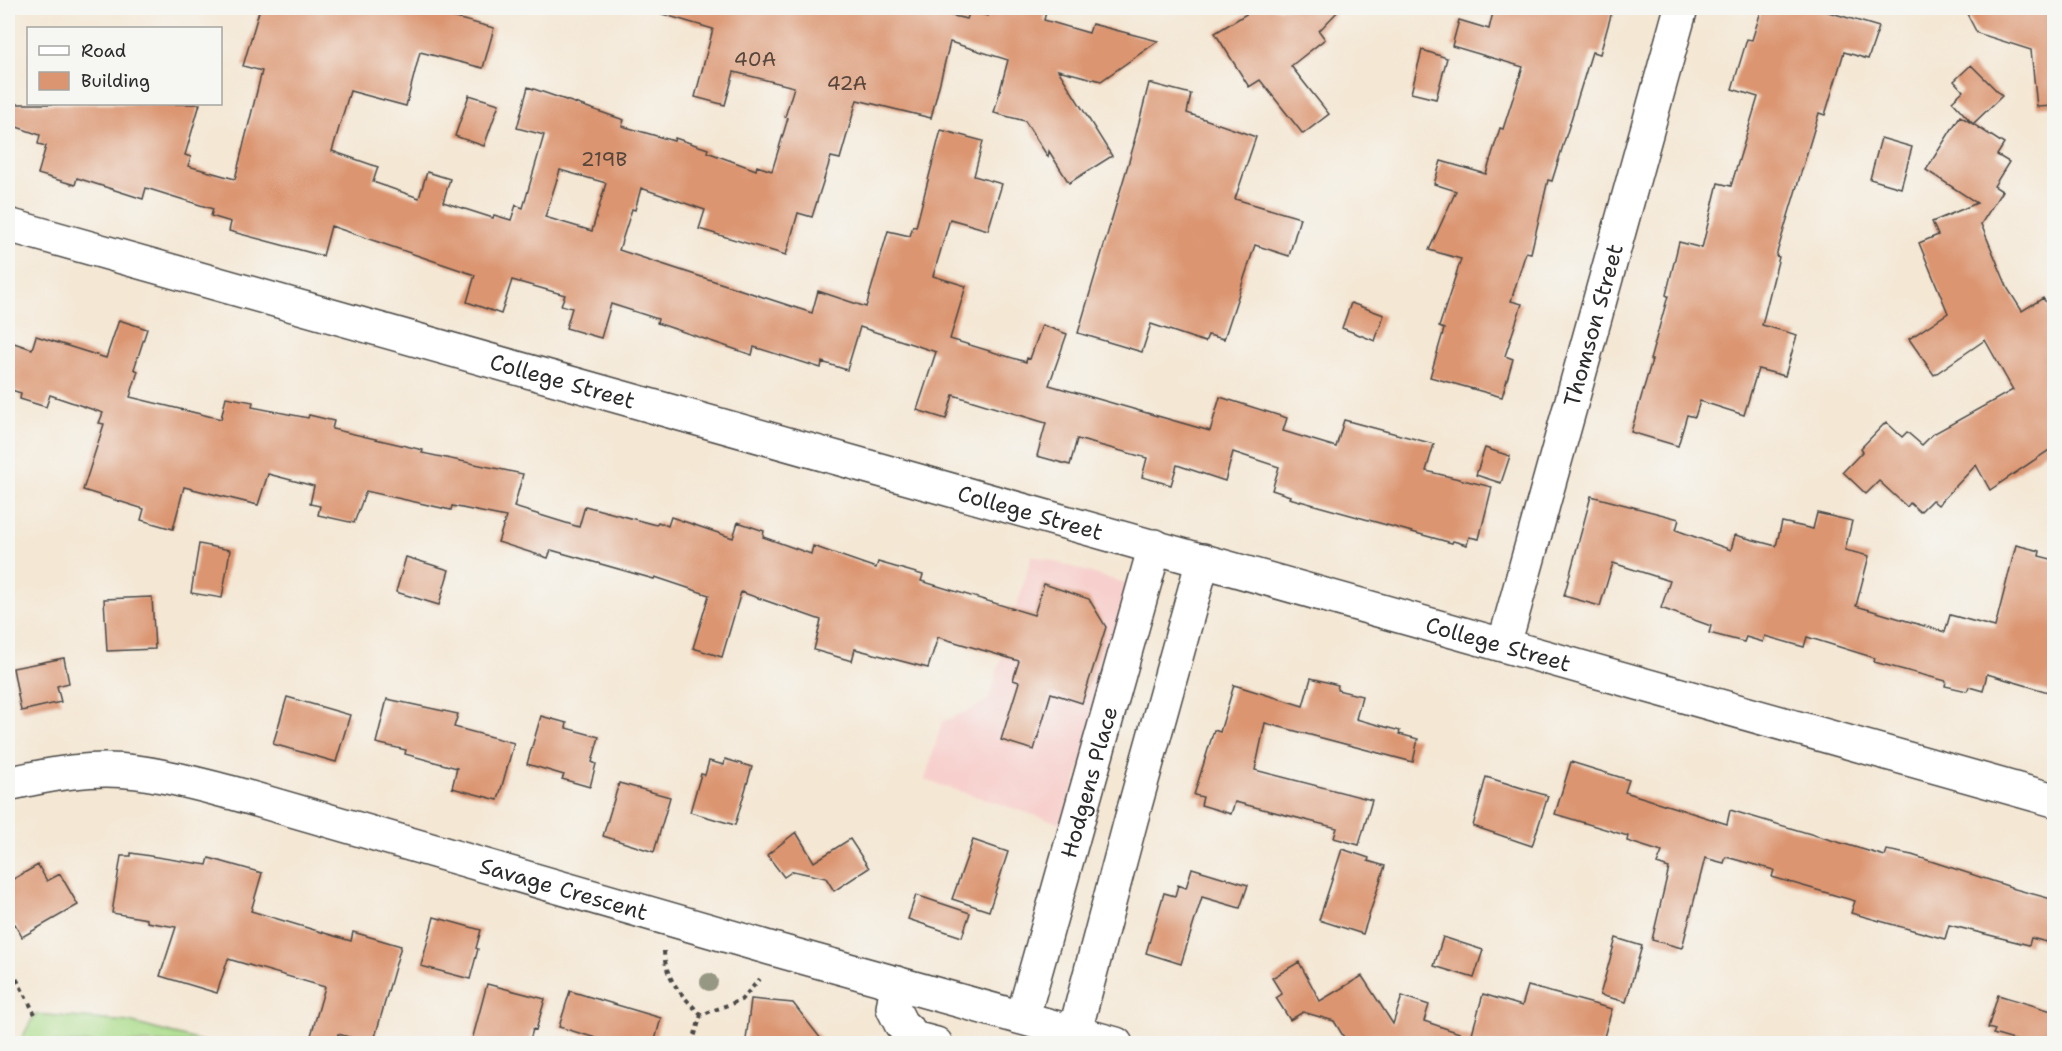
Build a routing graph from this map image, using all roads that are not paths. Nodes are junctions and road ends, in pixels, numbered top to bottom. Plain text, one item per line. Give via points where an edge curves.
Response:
1 (1681, 8) edge
2 (8, 225) edge
3 (1155, 546) junction
4 (1203, 560) junction
5 (1504, 645) junction
6 (8, 784) edge
7 (2055, 800) edge
8 (897, 984) junction
9 (1023, 1016) junction
10 (1075, 1031) junction
11 (936, 1044) edge
12 (1116, 1044) edge

1 - 5 street, Thomson Street
2 - 3 street, College Street
3 - 4 street, College Street
3 - 9 street, Hodgens Place
4 - 5 street, College Street
4 - 10 street
5 - 7 street, College Street
6 - 8 street, Savage Crescent via 47,774 91,770 136,771 179,779
8 - 9 street, Savage Crescent
8 - 11 street via 893,1008 901,1024 916,1039
9 - 10 street, Savage Crescent
10 - 12 street, Savage Crescent

